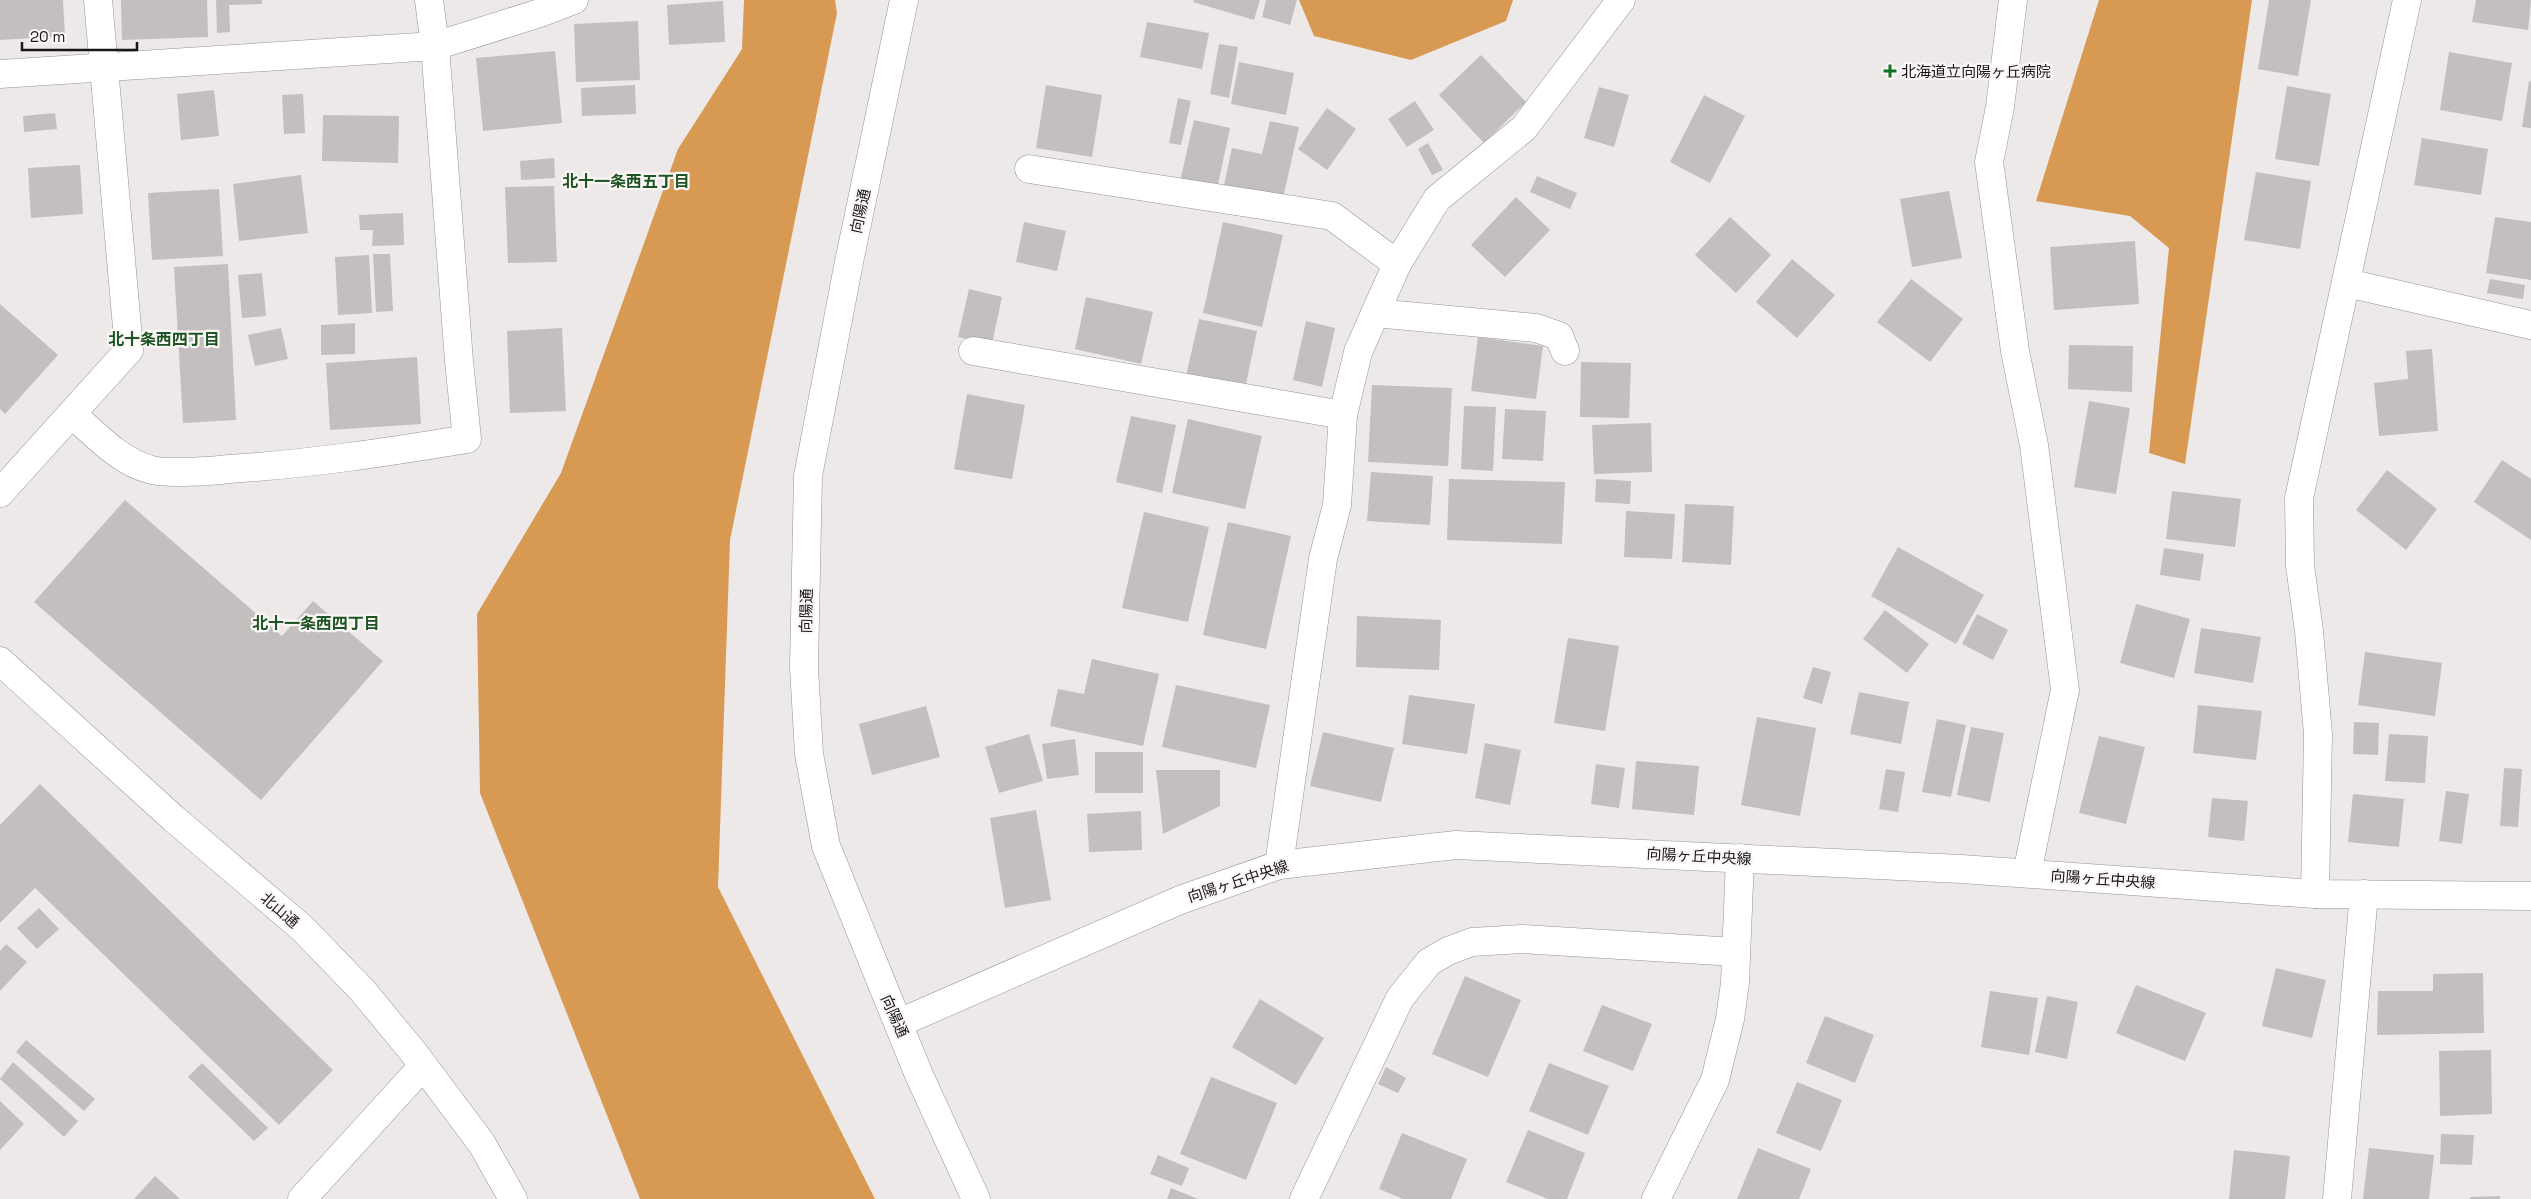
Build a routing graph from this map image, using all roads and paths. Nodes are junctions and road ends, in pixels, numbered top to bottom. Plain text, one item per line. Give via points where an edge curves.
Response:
1 (98, 0) edge
2 (429, 0) edge
3 (574, 0) edge
4 (904, 0) edge
5 (1621, 0) edge
6 (2013, 0) edge
7 (2407, 0) edge
8 (435, 46) junction
9 (103, 68) junction
10 (0, 74) edge
11 (1029, 169) dead end
12 (1397, 264) junction
13 (2347, 283) junction
14 (1375, 313) junction
15 (2531, 325) edge
16 (1565, 350) dead end
17 (972, 351) dead end
18 (72, 414) junction
19 (1343, 415) junction
20 (0, 493) edge
21 (0, 662) edge
22 (1740, 858) junction
23 (1279, 865) junction
24 (2027, 873) junction
25 (2314, 894) junction
26 (2364, 894) junction
27 (2531, 896) edge
28 (1736, 952) junction
29 (899, 1023) junction
30 (423, 1066) junction
31 (302, 1199) edge
32 (513, 1199) edge
33 (976, 1199) edge
34 (1304, 1199) edge
35 (1656, 1199) edge
36 (2337, 1199) edge

1 - 9 street
2 - 8 street
3 - 8 street
4 - 29 street, 向陽通 via 808,476 804,668 809,754 826,846 876,974
5 - 12 street via 1524,128 1437,199
6 - 24 street via 2000,106 1989,162 2015,351 2034,445 2065,690
7 - 13 street
8 - 9 street
8 - 18 street via 467,439 288,465 154,471 121,457
9 - 10 street
9 - 18 street via 129,350
11 - 12 street via 1332,216
12 - 14 street
13 - 15 street
13 - 25 street via 2299,498 2300,566 2318,734
14 - 16 street via 1536,328 1559,336
14 - 19 street via 1358,352
17 - 19 street
18 - 20 street
19 - 23 street via 1337,504 1323,559
21 - 30 street, 北山通 via 173,818 302,928 362,990
22 - 23 street, 向陽ヶ丘中央線 via 1456,845
22 - 24 street, 向陽ヶ丘中央線
22 - 28 street
23 - 29 street, 向陽ヶ丘中央線 via 1180,900
24 - 25 street, 向陽ヶ丘中央線
25 - 26 street, 向陽ヶ丘中央線
26 - 27 street, 向陽ヶ丘中央線
26 - 36 street
28 - 34 street via 1522,939 1472,942 1429,962 1400,998
28 - 35 street via 1730,1019 1715,1080
29 - 33 street, 向陽通 via 919,1075
30 - 31 street
30 - 32 street, 北山通 via 482,1144

